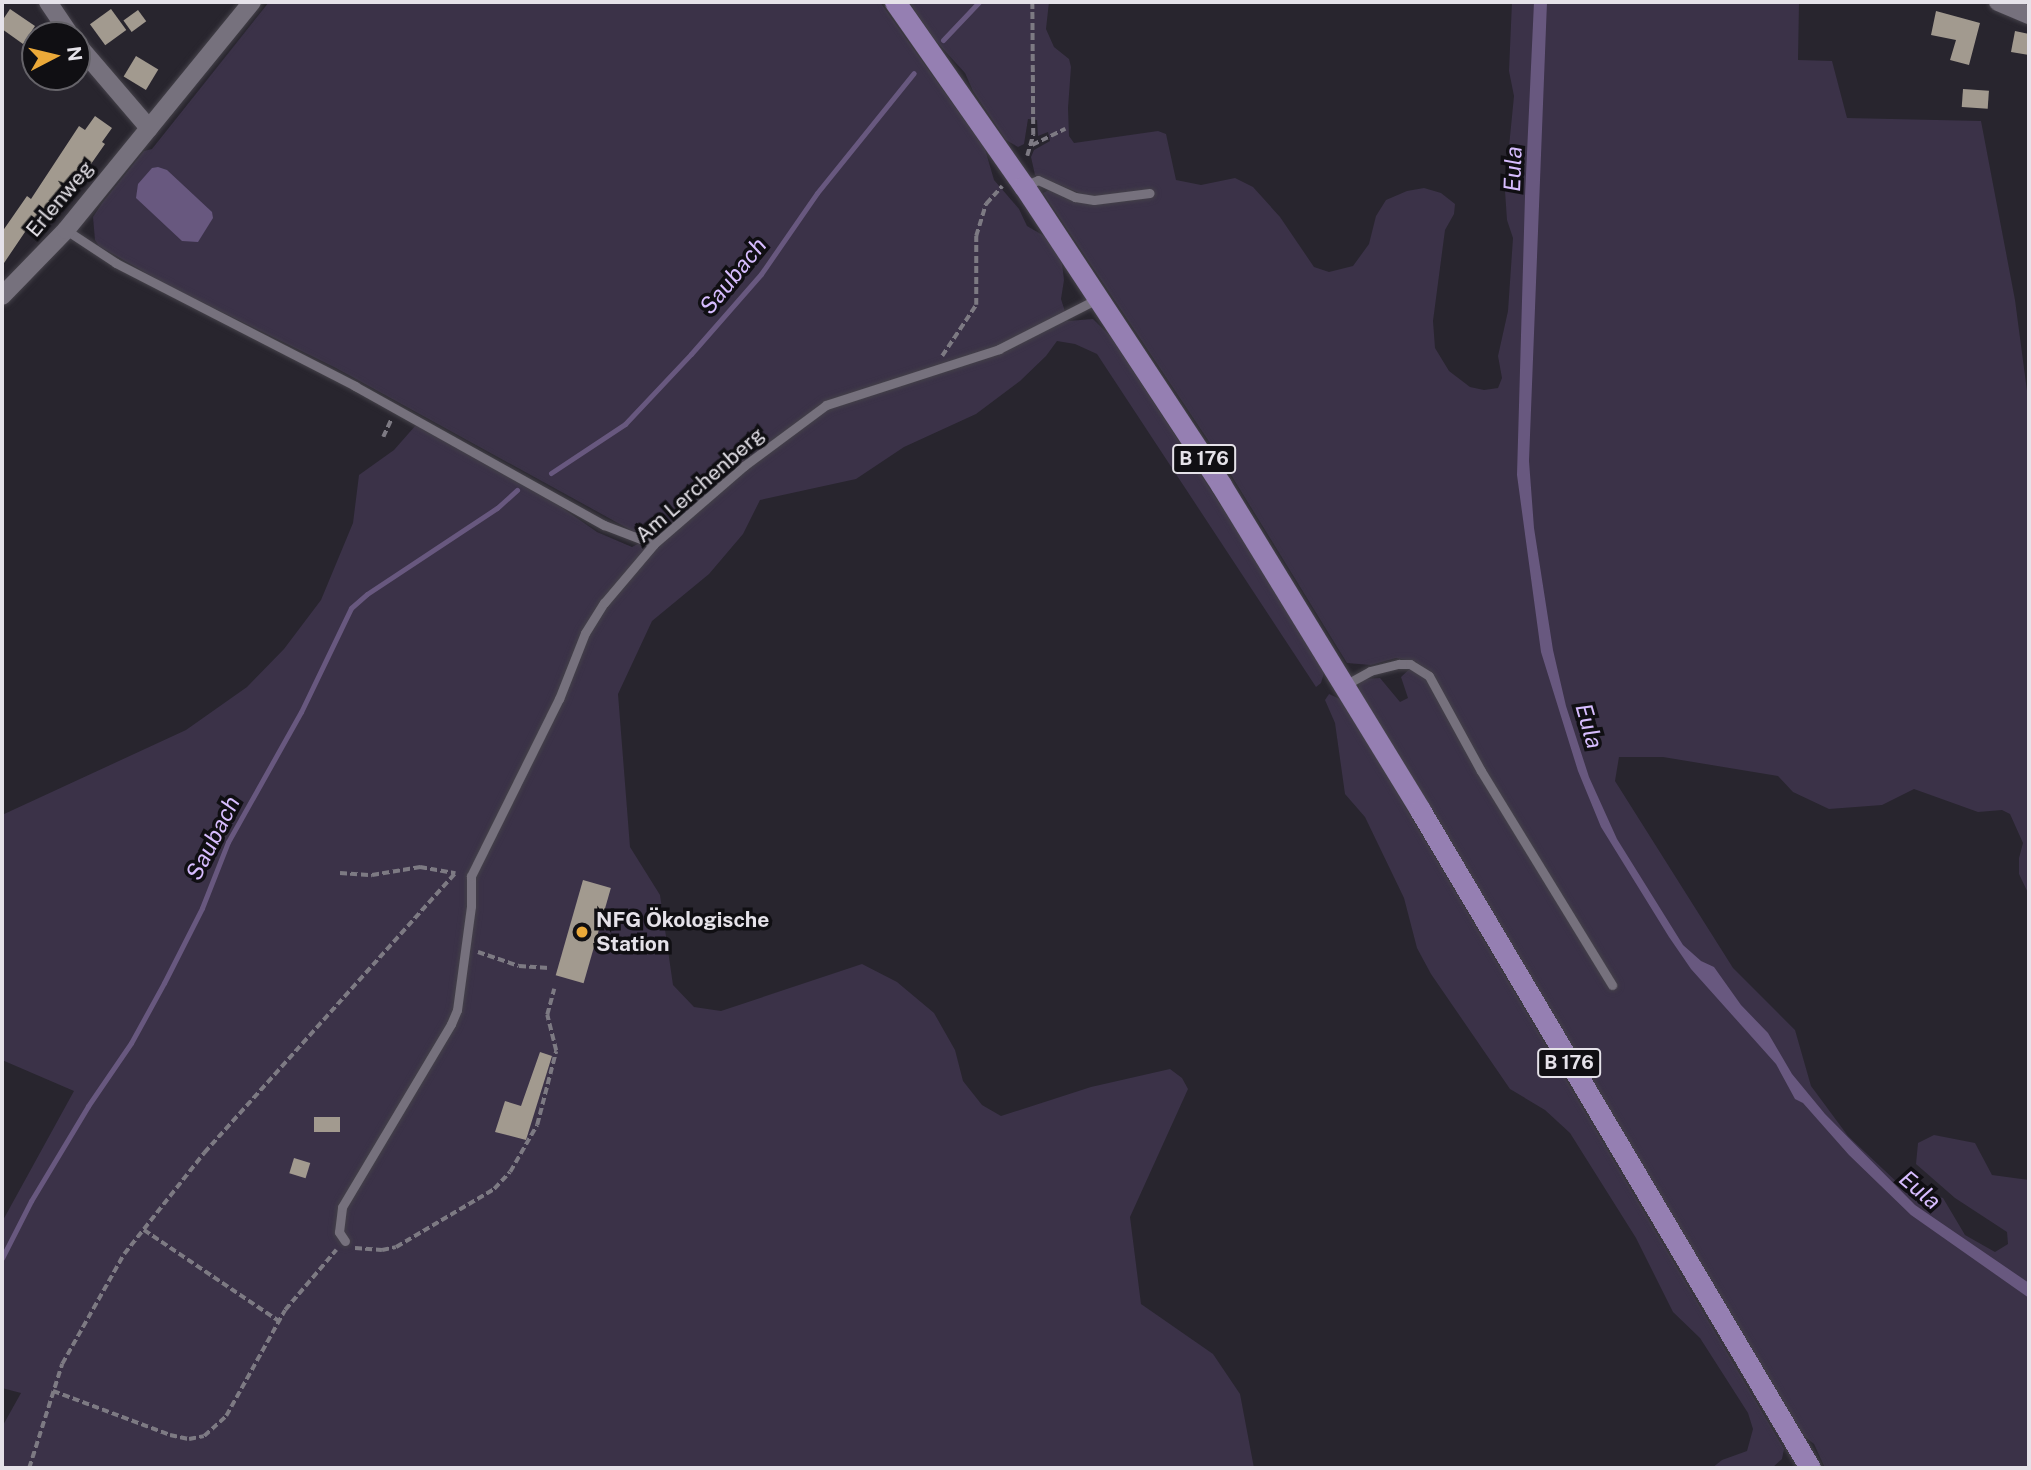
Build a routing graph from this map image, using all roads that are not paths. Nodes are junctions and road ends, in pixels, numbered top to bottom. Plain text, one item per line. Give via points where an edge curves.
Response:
1 (48, 2) edge
2 (252, 2) edge
3 (895, 2) edge
4 (1998, 2) edge
5 (2029, 15) edge
6 (61, 21) edge
7 (91, 60) edge
8 (149, 128) junction
9 (1019, 179) junction
10 (1150, 193) dead end
11 (66, 230) junction
12 (2, 296) edge
13 (1099, 298) junction
14 (654, 544) junction
15 (1345, 685) junction
16 (1612, 985) dead end
17 (345, 1241) road end
18 (1810, 1468) edge

1 - 6 street
2 - 8 street, Erlenweg
3 - 9 main road, B 176
4 - 5 street
7 - 8 street
8 - 11 street, Erlenweg
9 - 10 lane via 1038,180 1075,197 1094,200
9 - 13 main road, B 176
11 - 12 street, Erlenweg
11 - 14 lane via 116,263 397,408 604,525
13 - 14 lane, Am Lerchenberg via 999,349 826,405 744,466
13 - 15 main road, B 176
14 - 17 lane, Am Lerchenberg via 585,633 559,699 471,876 457,1010 342,1207 339,1232
15 - 16 lane via 1370,671 1399,664 1410,664 1429,676 1480,771
15 - 18 main road, B 176

